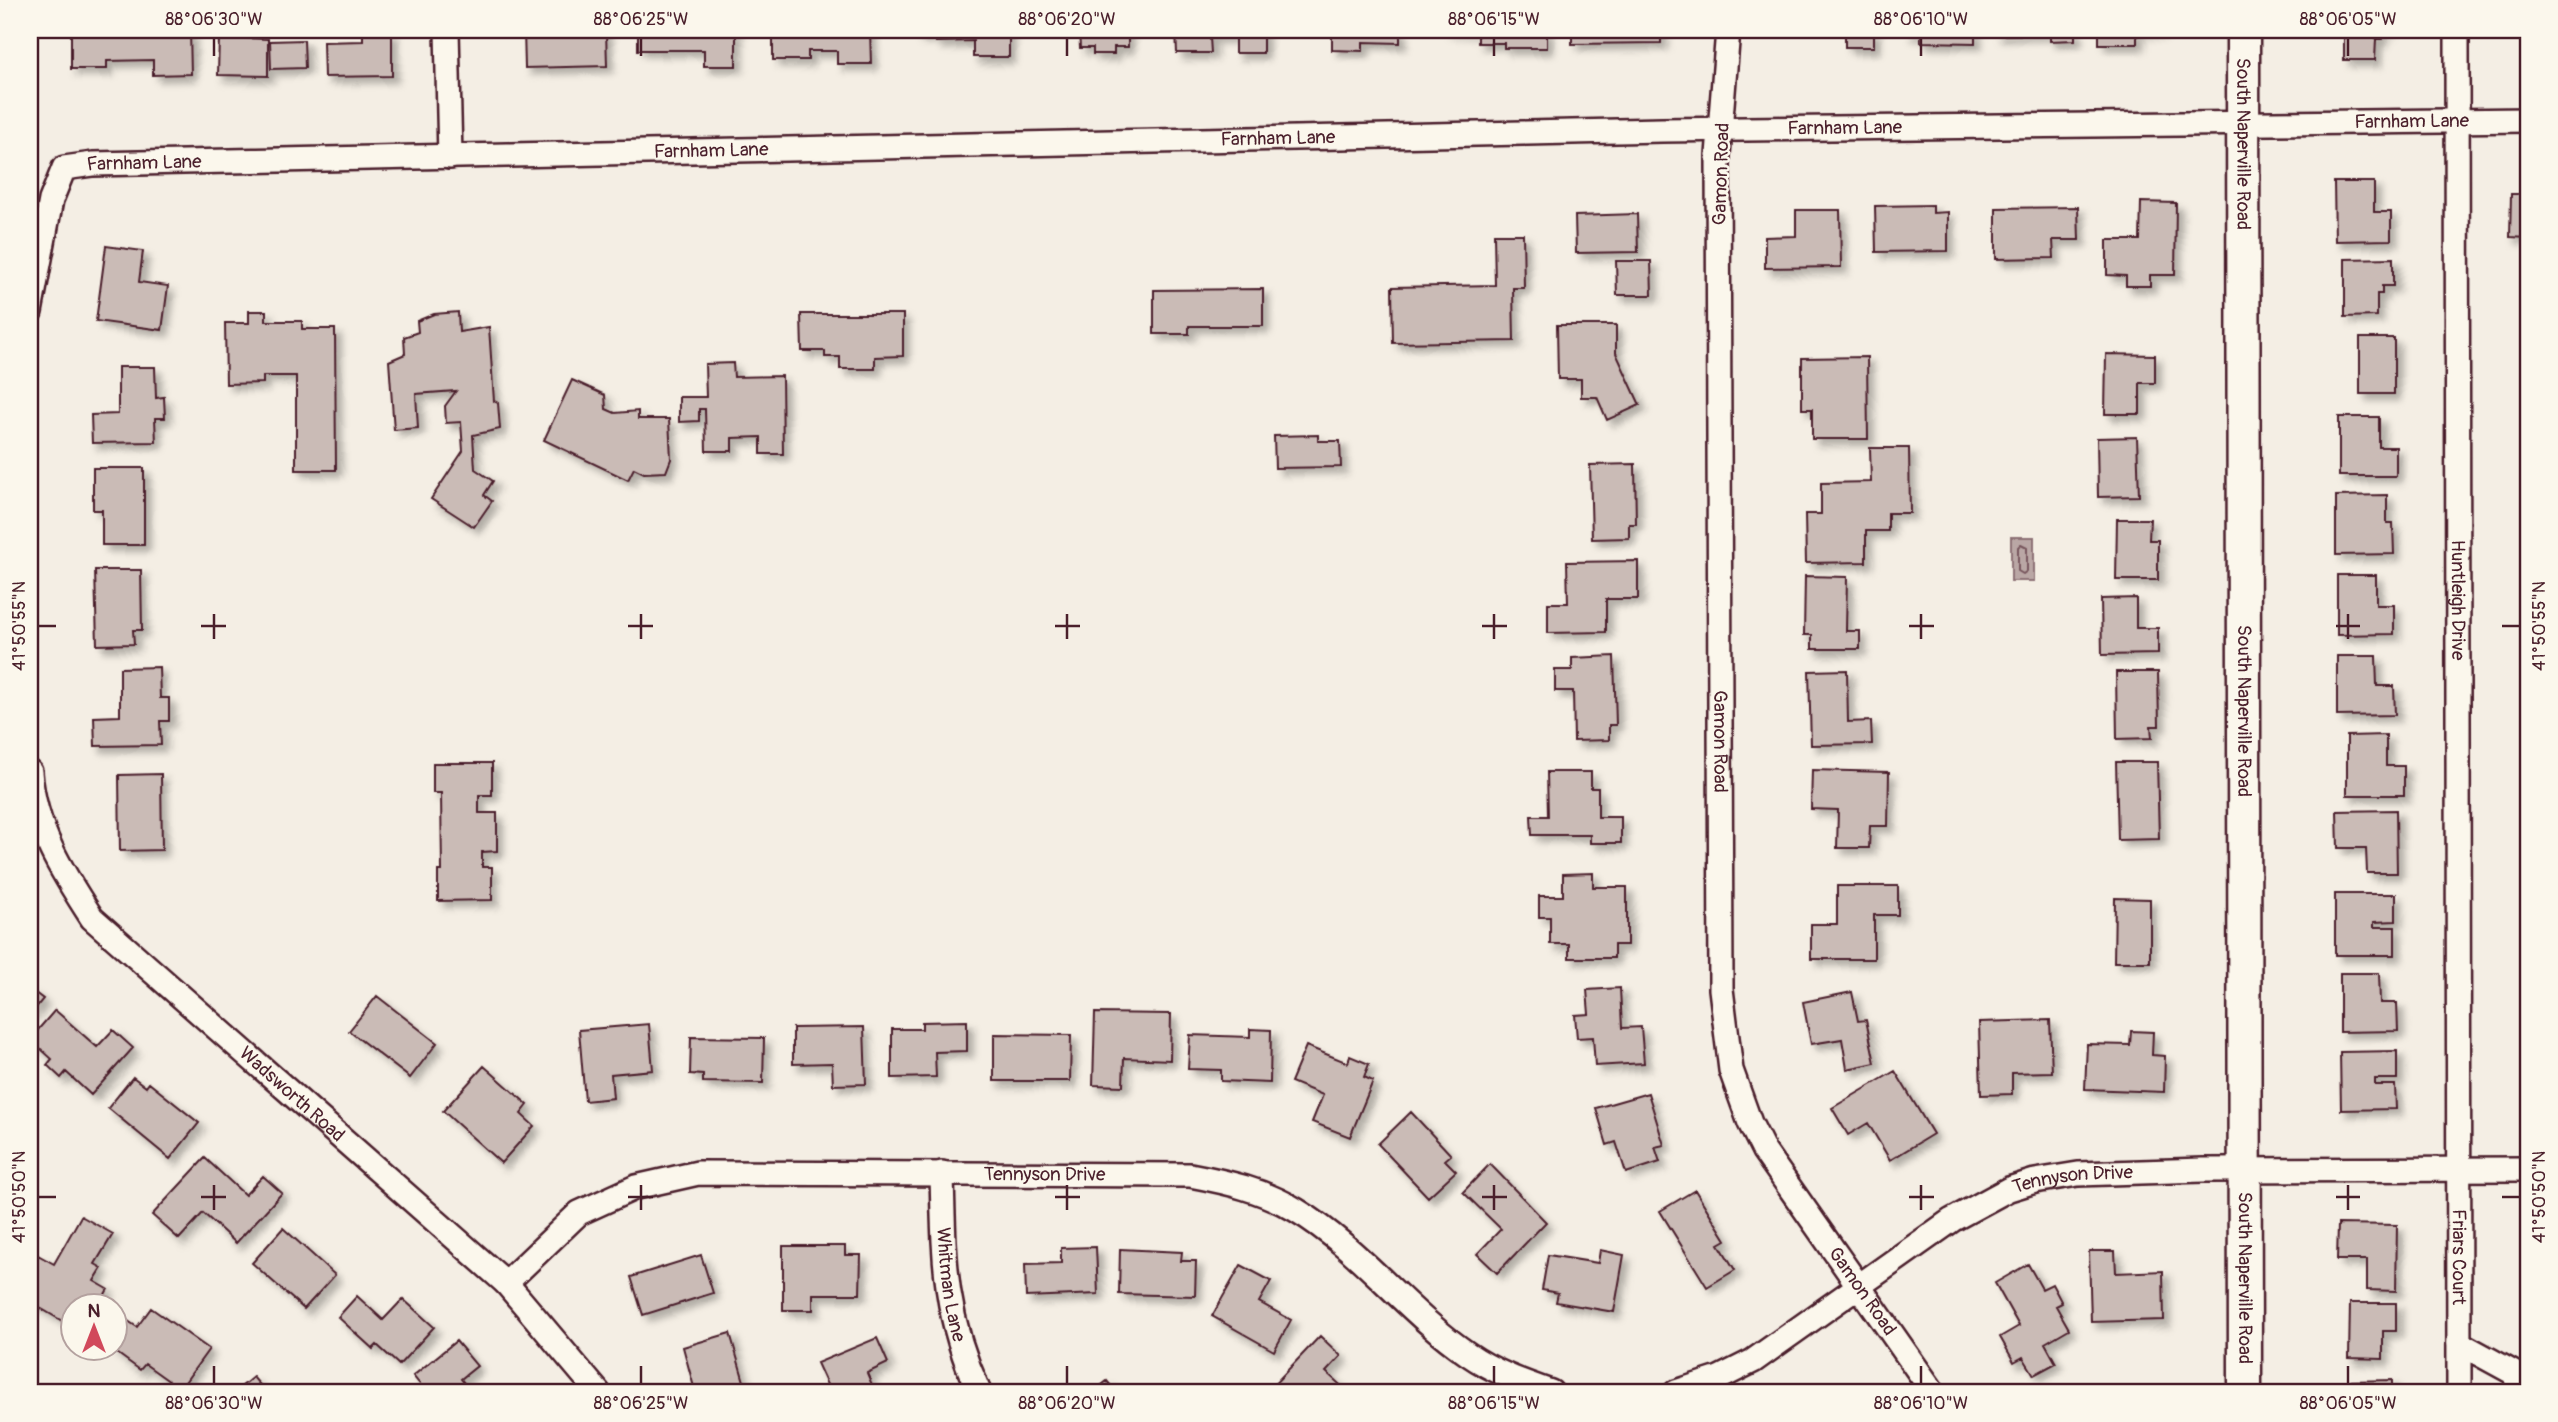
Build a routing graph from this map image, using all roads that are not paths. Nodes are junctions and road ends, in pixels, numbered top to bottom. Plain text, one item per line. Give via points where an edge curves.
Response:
1 (447, 30) edge
2 (1728, 30) edge
3 (2244, 30) edge
4 (2457, 30) edge
5 (2528, 120) edge
6 (2458, 121) junction
7 (2245, 124) junction
8 (1722, 129) junction
9 (450, 157) junction
10 (30, 312) edge
11 (30, 772) edge
12 (2244, 1169) junction
13 (2528, 1169) edge
14 (2458, 1170) junction
15 (942, 1173) junction
16 (506, 1283) junction
17 (1858, 1287) junction
18 (2459, 1342) junction
19 (598, 1392) edge
20 (979, 1392) edge
21 (1551, 1392) edge
22 (1676, 1392) edge
23 (1933, 1392) edge
24 (2245, 1392) edge
25 (2459, 1392) edge
26 (2521, 1392) edge

1 - 9 street
2 - 8 street, Gamon Road
3 - 7 main road, South Naperville Road
4 - 6 street, Huntleigh Drive
5 - 6 street, Farnham Lane
6 - 7 street, Farnham Lane
6 - 14 street, Huntleigh Drive
7 - 8 street, Farnham Lane
7 - 12 main road, South Naperville Road
8 - 9 street, Farnham Lane
8 - 17 street, Gamon Road via 1718,155 1724,1032 1738,1094 1764,1151
9 - 10 street, Farnham Lane via 64,168 51,200
11 - 16 street, Wadsworth Road via 43,834 92,918
12 - 14 street, Tennyson Drive
12 - 17 street, Tennyson Drive via 2078,1174 2035,1181 1981,1202
12 - 24 main road, South Naperville Road
13 - 14 street, Tennyson Drive
14 - 18 street, Friars Court
15 - 16 street, Tennyson Drive via 698,1173 654,1181 579,1213
15 - 20 street, Whitman Lane via 944,1271 950,1312
15 - 21 street, Tennyson Drive via 1169,1173 1256,1191 1327,1231 1470,1356 1512,1379
16 - 19 street, Wadsworth Road
17 - 22 street, Tennyson Drive via 1753,1361
17 - 23 street, Gamon Road
18 - 25 street, Friars Court
18 - 26 street via 2514,1373

